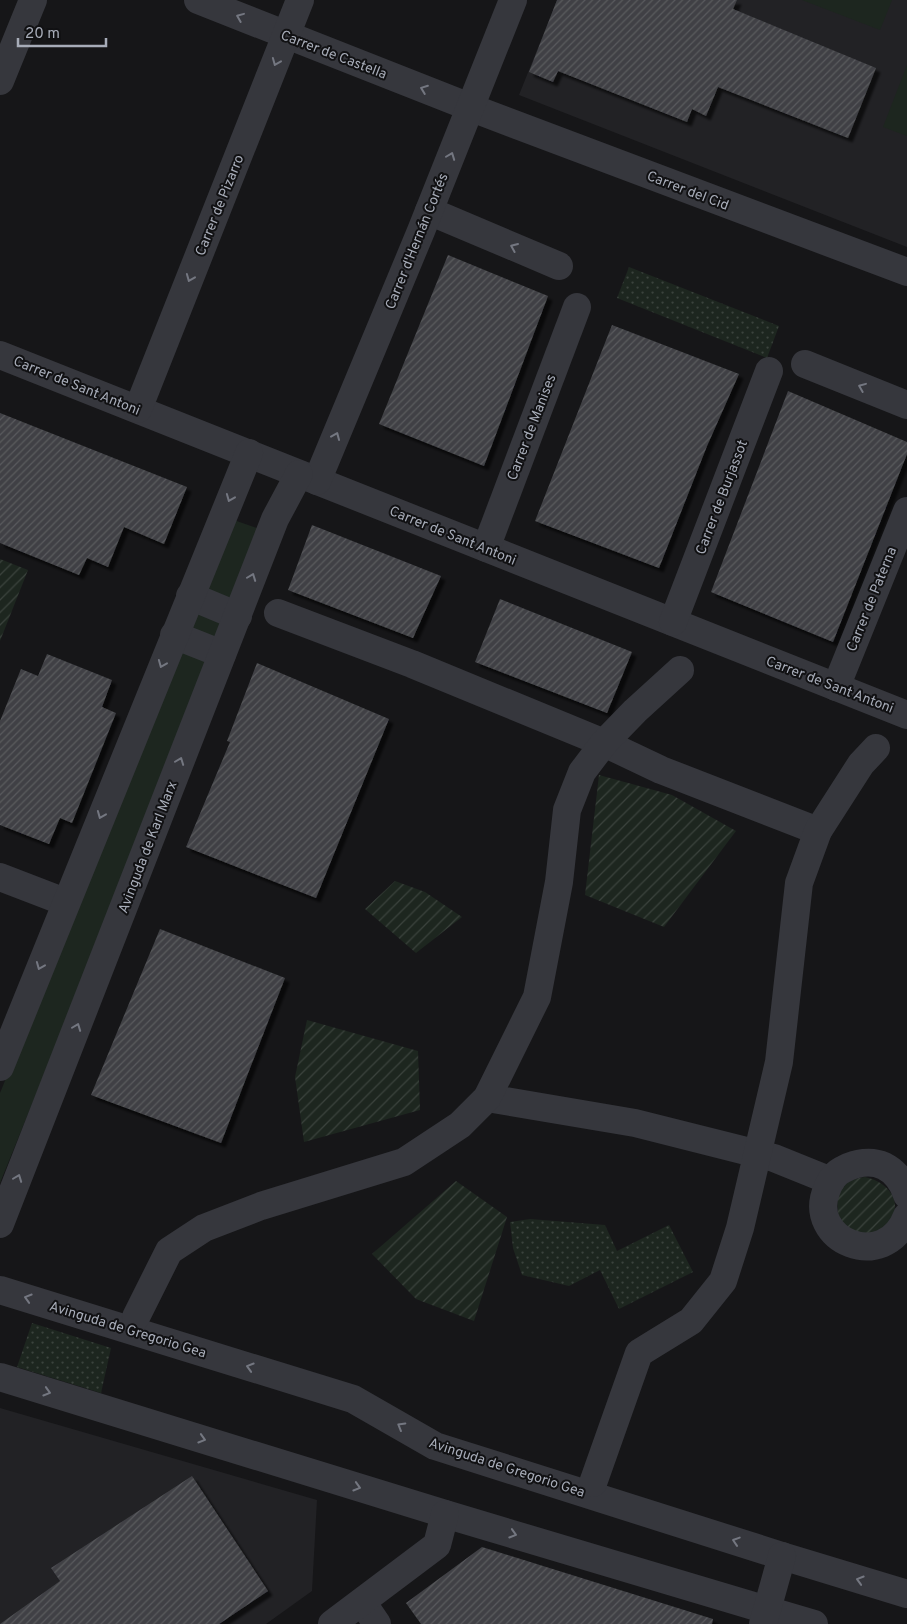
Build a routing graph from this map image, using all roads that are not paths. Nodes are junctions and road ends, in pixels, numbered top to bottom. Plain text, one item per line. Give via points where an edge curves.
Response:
1 (33, 0) edge
2 (198, 0) edge
3 (300, 0) edge
4 (513, 0) edge
5 (286, 36) junction
6 (0, 81) edge
7 (470, 107) junction
8 (429, 212) junction
9 (559, 266) dead end
10 (907, 272) edge
11 (577, 307) dead end
12 (0, 355) edge
13 (805, 364) dead end
14 (769, 371) dead end
15 (907, 405) edge
16 (138, 409) junction
17 (248, 452) junction
18 (308, 477) junction
19 (907, 510) edge
20 (486, 548) junction
21 (190, 596) junction
22 (239, 611) junction
23 (278, 613) dead end
24 (673, 622) junction
25 (174, 634) junction
26 (222, 654) junction
27 (378, 662) dead end
28 (680, 670) dead end
29 (836, 687) junction
30 (907, 715) edge
31 (604, 744) junction
32 (876, 748) dead end
33 (818, 831) junction
34 (0, 876) edge
35 (65, 902) junction
36 (0, 1067) edge
37 (487, 1098) junction
38 (758, 1154) junction
39 (830, 1181) junction
40 (907, 1195) edge
41 (907, 1216) edge
42 (0, 1224) edge
43 (0, 1290) edge
44 (136, 1317) dead end
45 (0, 1377) edge
46 (593, 1483) dead end
47 (445, 1514) junction
48 (782, 1556) junction
49 (907, 1594) edge
50 (362, 1602) junction
51 (765, 1617) edge
52 (332, 1624) edge
53 (377, 1624) edge
54 (814, 1624) edge

1 - 6 street
5 -> 2 street, Carrer de Castella
3 - 5 street, Carrer de Pizarro
4 - 7 street, Carrer d'Hernán Cortés
7 -> 5 street, Carrer de Castella
5 -> 16 street, Carrer de Pizarro
8 -> 7 street, Carrer d'Hernán Cortés
7 - 10 street, Carrer del Cid
9 -> 8 street
18 -> 8 street, Carrer d'Hernán Cortés
11 - 20 street, Carrer de Manises
12 - 16 street, Carrer de Sant Antoni
15 -> 13 street
14 - 24 street, Carrer de Burjassot
16 - 17 street, Carrer de Sant Antoni
17 - 18 street, Carrer de Sant Antoni
17 -> 21 street
18 - 20 street, Carrer de Sant Antoni
22 -> 18 street, Avinguda de Karl Marx via 275,519
19 - 29 street, Carrer de Paterna
20 - 24 street, Carrer de Sant Antoni
21 - 22 street
21 - 25 street
22 - 26 street, Avinguda de Karl Marx
22 - 27 street
23 - 31 street via 412,664
24 - 29 street, Carrer de Sant Antoni
25 - 26 street
25 -> 35 street
42 -> 26 street, Avinguda de Karl Marx
28 - 31 street
29 - 30 street, Carrer de Sant Antoni
31 - 33 street via 661,770
31 - 37 street via 582,772 567,810 559,882 537,996
32 - 33 street via 861,764
33 - 38 street via 799,883 779,1062
34 - 35 street
35 -> 36 street
37 - 38 street via 635,1123
37 - 44 street via 460,1124 404,1162 261,1206 204,1228 169,1251
38 - 39 street
38 - 46 street via 723,1281 690,1321 639,1353
39 - 40 street via 854,1164 868,1162 883,1165 895,1173
39 - 41 street via 824,1195 827,1221 844,1241 857,1246 883,1244 903,1226
48 -> 43 street, Avinguda de Gregorio Gea via 435,1446 352,1399
45 -> 47 street
47 - 50 street via 437,1545
47 -> 51 street
49 -> 48 street, Avinguda de Gregorio Gea
48 - 51 street
50 - 52 street
50 - 53 street
51 - 54 street

